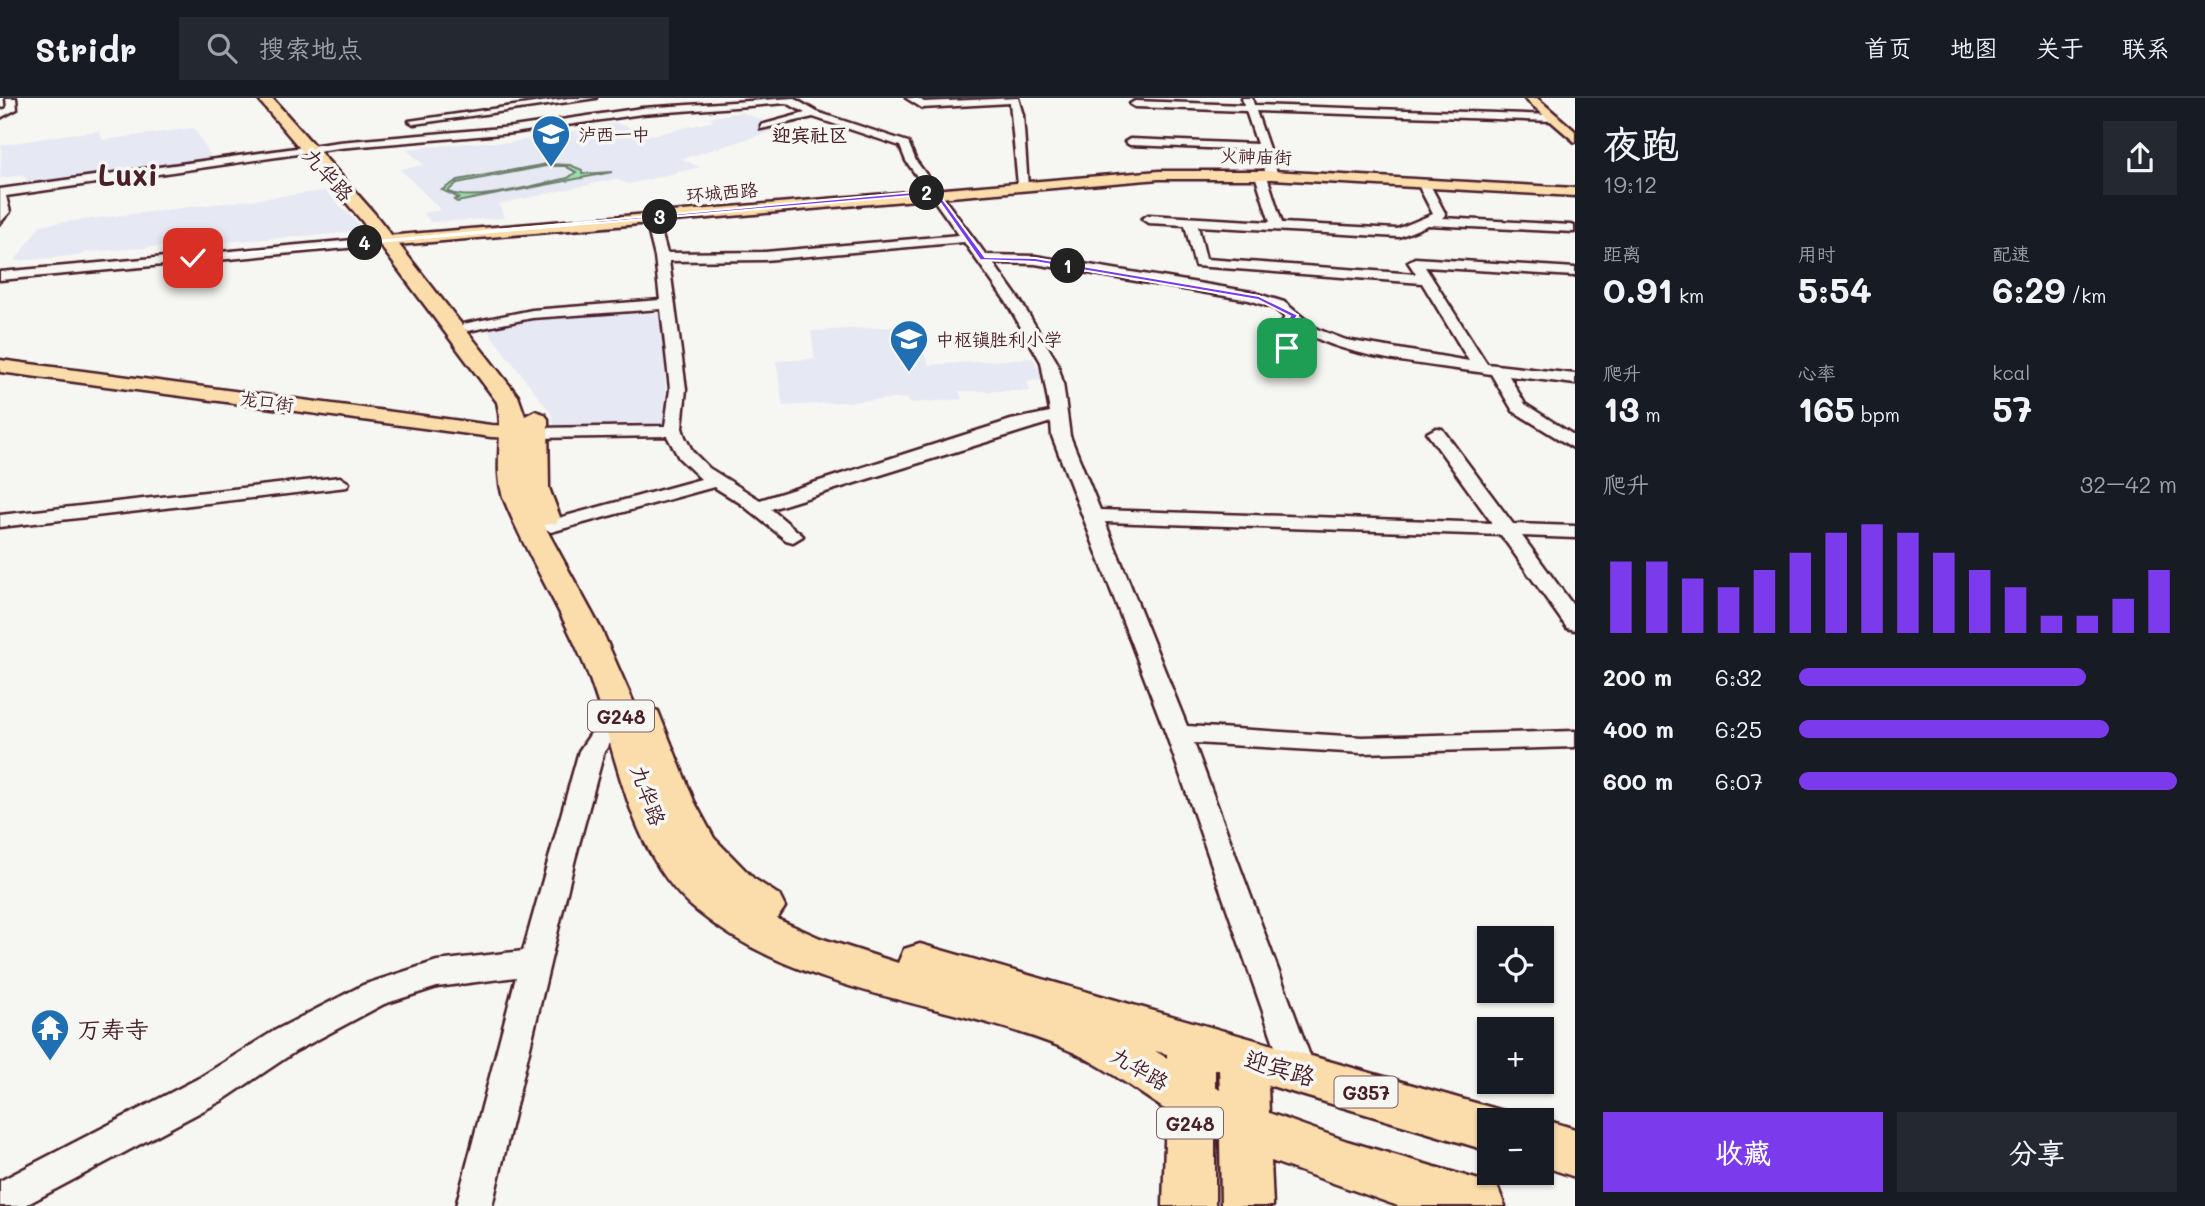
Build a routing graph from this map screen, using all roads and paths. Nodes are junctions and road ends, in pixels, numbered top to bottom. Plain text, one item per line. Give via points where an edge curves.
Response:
1 (11, 98) edge
2 (264, 98) edge
3 (274, 98) edge
4 (591, 98) edge
5 (629, 98) edge
6 (911, 98) edge
7 (1530, 98) edge
8 (786, 99) edge
9 (1013, 99) edge
10 (1248, 103) edge
11 (1135, 104) dead end
12 (639, 111) junction
13 (813, 114) junction
14 (0, 115) edge
15 (1553, 118) junction
16 (765, 127) dead end
17 (427, 137) junction
18 (1575, 138) edge
19 (1130, 142) dead end
20 (1262, 147) junction
21 (312, 148) junction
22 (1267, 175) junction
23 (1423, 183) junction
24 (1024, 185) junction
25 (0, 192) edge
26 (936, 192) junction
27 (1575, 192) edge
28 (1273, 211) junction
29 (1286, 211) dead end
30 (651, 217) junction
31 (0, 219) edge
32 (1149, 219) dead end
33 (1426, 221) junction
34 (1191, 222) junction
35 (1277, 226) junction
36 (1570, 229) dead end
37 (968, 238) junction
38 (392, 240) junction
39 (1406, 242) junction
40 (662, 257) junction
41 (983, 258) junction
42 (1575, 272) edge
43 (0, 276) edge
44 (1425, 279) junction
45 (666, 304) junction
46 (1294, 315) junction
47 (468, 327) junction
48 (0, 366) edge
49 (1489, 369) junction
50 (1289, 373) dead end
51 (1575, 379) edge
52 (1057, 415) junction
53 (674, 431) junction
54 (524, 432) junction
55 (1436, 433) dead end
56 (1575, 444) edge
57 (716, 481) junction
58 (340, 483) dead end
59 (756, 507) junction
60 (1094, 516) junction
61 (0, 522) edge
62 (551, 526) junction
63 (1507, 530) junction
64 (1575, 532) edge
65 (793, 536) dead end
66 (1575, 622) edge
67 (619, 711) junction
68 (1178, 734) junction
69 (1575, 740) edge
70 (535, 962) junction
71 (1191, 1041) junction
72 (1243, 1056) junction
73 (1300, 1072) junction
74 (1190, 1097) junction
75 (1477, 1124) edge
76 (1245, 1125) junction
77 (1554, 1147) edge
78 (1575, 1153) edge
79 (0, 1200) edge
80 (474, 1206) edge
81 (1188, 1206) edge
82 (1247, 1206) edge
83 (1479, 1206) edge

1 - 14 street via 12,108
2 - 21 highway, 九华路 / G248
3 - 21 highway, 九华路 / G248
4 - 17 street via 414,121
5 - 12 street
6 - 9 street via 922,105
7 - 15 main road
8 - 12 street
8 - 13 street
9 - 24 street
10 - 11 street
10 - 15 street
10 - 20 street
12 - 17 street via 513,130
13 - 16 street
13 - 26 street via 901,142
15 - 18 main road
17 - 21 street
19 - 20 street
20 - 22 street
21 - 25 street
21 - 38 highway, 九华路 / G248
22 - 23 main road, 火神庙街
22 - 24 main road, 火神庙街 via 1159,175
22 - 28 street
23 - 27 main road, 火神庙街
23 - 33 street via 1441,213
24 - 26 main road, 火神庙街
25 - 31 street via 4,212
26 - 30 main road, 环城西路
26 - 37 street
28 - 29 street
28 - 35 street
30 - 38 main road, 环城西路
30 - 40 street
32 - 34 street
33 - 36 street
33 - 39 street
34 - 35 street
34 - 44 street via 1200,263
35 - 39 street
37 - 40 street via 765,256
37 - 41 street
38 - 43 street
38 - 47 highway, 九华路 / G248
38 - 54 highway, 九华路 / G248 via 509,401
39 - 42 street
39 - 44 street
40 - 45 street
41 - 46 street via 1035,260 1252,296
41 - 52 street via 1044,351 1055,383
44 - 49 street
45 - 47 street via 533,314
45 - 53 street via 678,389
46 - 49 street via 1312,332 1333,341
46 - 50 street via 1286,327
47 - 54 highway, 九华路 / G248 via 535,411
48 - 54 main road, 龙口街
49 - 51 street
49 - 56 street via 1519,407
52 - 59 street
52 - 60 street
53 - 54 street
53 - 57 street via 685,454
54 - 62 highway, 九华路 / G248 via 538,503
54 - 67 highway, 九华路 / G248 via 511,475 521,507 582,624
55 - 63 street
57 - 59 street
57 - 62 street
58 - 61 street
59 - 65 street
60 - 63 street
60 - 68 street
62 - 71 highway, 九华路 / G248 via 629,675 685,823 701,853 730,884 769,910 820,933
63 - 64 street
63 - 66 street
67 - 70 street via 592,751
67 - 74 highway, 九华路 / G248 via 657,820 677,862 732,914 809,953 1076,1032
68 - 69 street via 1362,745
68 - 73 street
70 - 79 street via 437,974 374,994 285,1041 211,1089
70 - 80 street
71 - 72 highway, 迎宾路 / G248
71 - 74 highway, G248
72 - 73 highway, 迎宾路 / G357
72 - 76 highway, G248
73 - 75 highway, 迎宾路 / G357
74 - 76 highway, G248
74 - 81 highway, G248
76 - 82 highway, G248
76 - 83 highway via 1331,1160
77 - 78 highway

